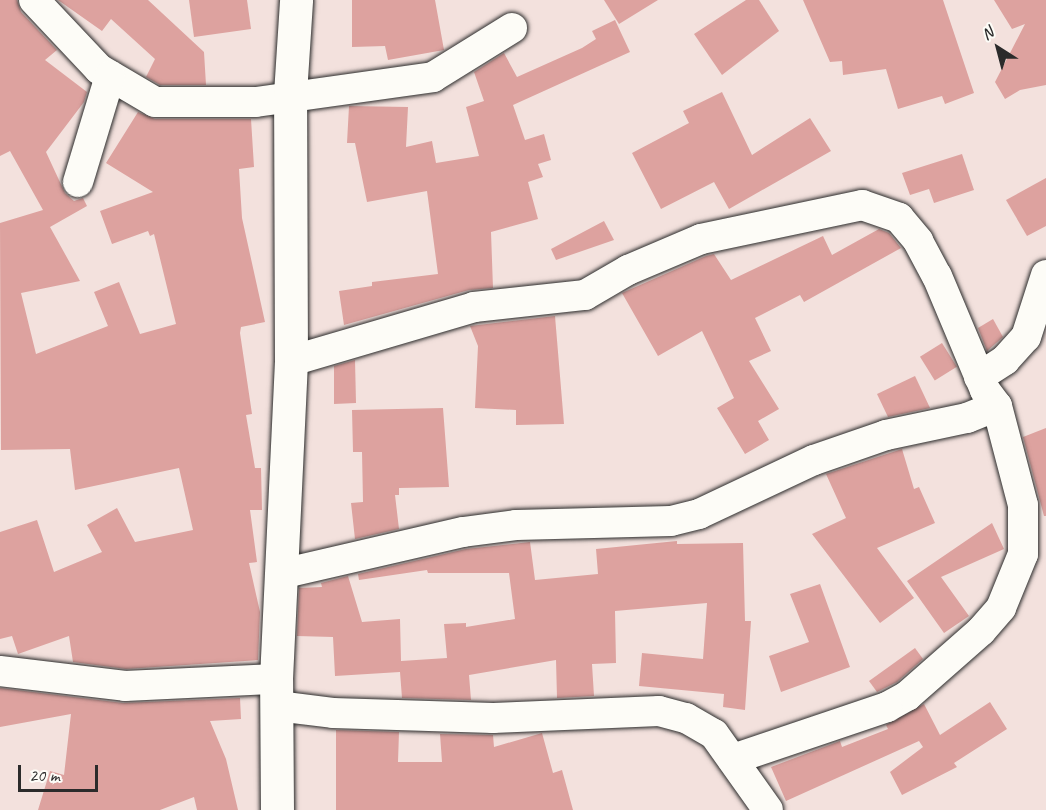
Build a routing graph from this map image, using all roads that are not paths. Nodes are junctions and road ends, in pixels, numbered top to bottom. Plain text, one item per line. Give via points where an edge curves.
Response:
1 (34, 0) edge
2 (296, 0) edge
3 (512, 28) dead end
4 (110, 76) junction
5 (290, 94) junction
6 (78, 182) dead end
7 (1046, 275) edge
8 (291, 361) junction
9 (979, 377) junction
10 (998, 406) junction
11 (281, 574) junction
12 (0, 671) edge
13 (276, 692) junction
14 (733, 759) junction
15 (758, 806) edge
16 (277, 810) edge

1 - 4 street
2 - 5 street
3 - 5 street via 432,76
4 - 5 street via 155,102 256,102
4 - 6 street
5 - 8 street
7 - 9 street via 1026,337 1005,360
8 - 9 street via 474,308 585,295 628,270 701,239 862,205 900,218 918,241
8 - 11 street
9 - 10 street
10 - 11 street via 967,418 886,435 824,457 690,517 633,525 516,525
10 - 14 street via 1016,474 1025,530 1023,555 1001,608 981,631 907,696 887,707
11 - 13 street
12 - 13 street via 125,686
13 - 14 street via 333,712 493,718 659,711 686,718 714,734
13 - 16 street
14 - 15 street

